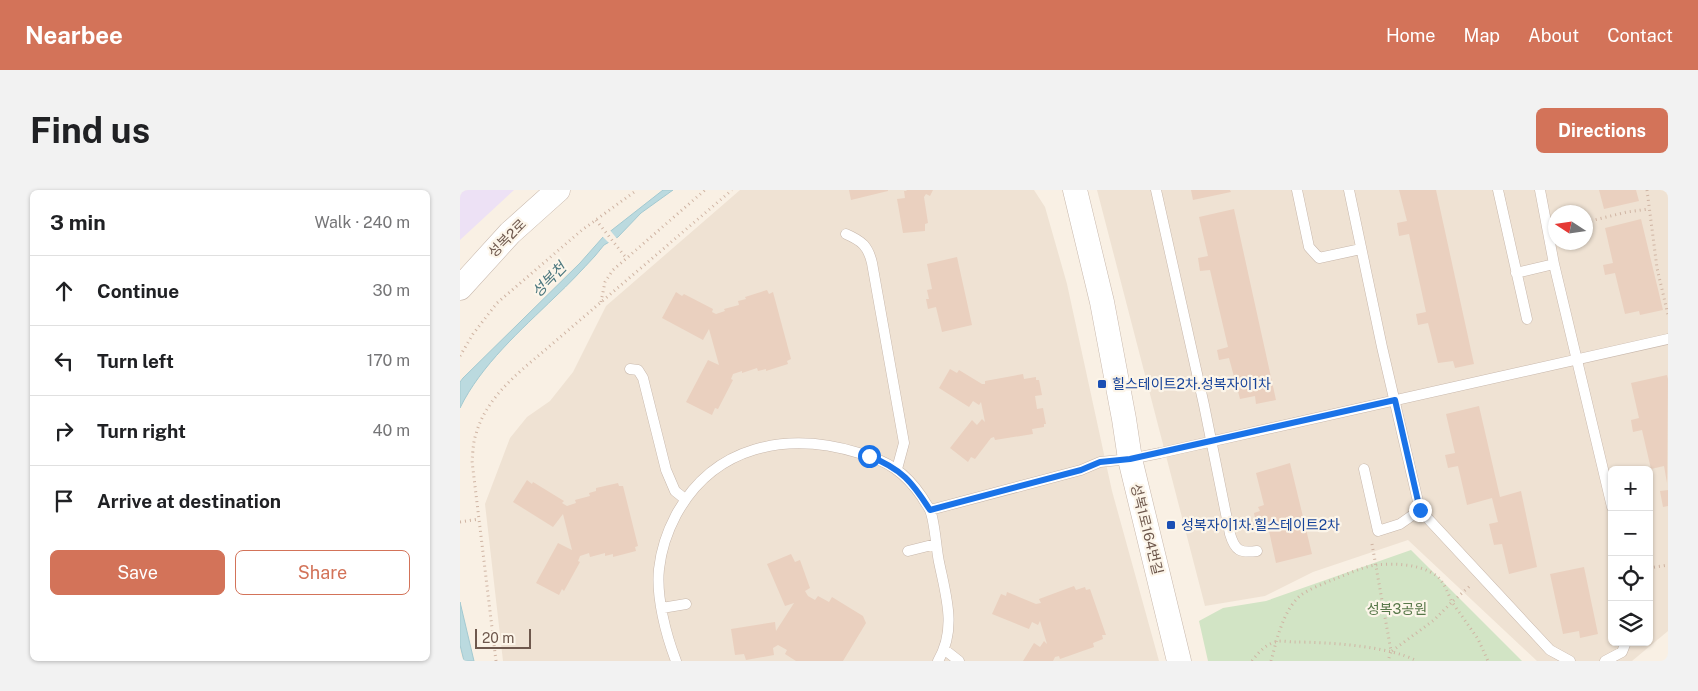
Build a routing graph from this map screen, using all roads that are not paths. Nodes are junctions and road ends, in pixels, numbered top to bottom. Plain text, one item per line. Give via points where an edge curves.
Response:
1 (558, 190) edge
2 (1075, 190) edge
3 (1156, 190) edge
4 (1297, 190) edge
5 (1349, 190) edge
6 (1498, 190) edge
7 (1540, 190) edge
8 (846, 234) dead end
9 (1362, 249) junction
10 (1554, 264) junction
11 (1516, 274) junction
12 (460, 288) edge
13 (1526, 319) dead end
14 (1668, 340) edge
15 (1578, 360) junction
16 (630, 369) dead end
17 (1395, 400) junction
18 (1211, 442) junction
19 (1130, 459) junction
20 (896, 468) junction
21 (1364, 469) dead end
22 (1608, 490) edge
23 (685, 500) junction
24 (930, 510) junction
25 (1420, 510) junction
26 (936, 544) junction
27 (908, 551) dead end
28 (1258, 551) dead end
29 (686, 604) dead end
30 (662, 608) junction
31 (1624, 646) edge
32 (945, 650) junction
33 (676, 661) edge
34 (938, 661) edge
35 (959, 661) edge
36 (1179, 661) edge
37 (1570, 661) edge
38 (1605, 661) edge

1 - 12 street, 성복2로 via 510,233
2 - 19 street, 성복1로164번길 via 1102,302
3 - 18 lane
4 - 9 lane via 1309,247 1319,258
5 - 9 lane
6 - 11 lane
7 - 10 lane
8 - 20 lane via 859,239 870,251 904,443
9 - 17 lane
10 - 11 lane
10 - 15 lane
11 - 13 lane
14 - 15 lane
15 - 17 lane
15 - 22 lane
16 - 23 lane via 638,370 643,378 666,470 675,491
17 - 18 lane
17 - 25 lane
18 - 19 lane
18 - 28 lane via 1234,545 1247,552
19 - 24 lane via 1100,462 1081,470
19 - 36 street, 성복1로164번길
20 - 23 lane via 840,447 788,443 738,455 709,473
20 - 24 lane via 914,486
21 - 25 lane via 1378,531 1400,524
23 - 30 lane via 662,548 659,570
24 - 26 lane
25 - 37 lane via 1550,650
26 - 27 lane
26 - 32 lane via 950,615
29 - 30 lane
30 - 33 lane
31 - 38 lane via 1622,652
32 - 34 lane
32 - 35 lane

